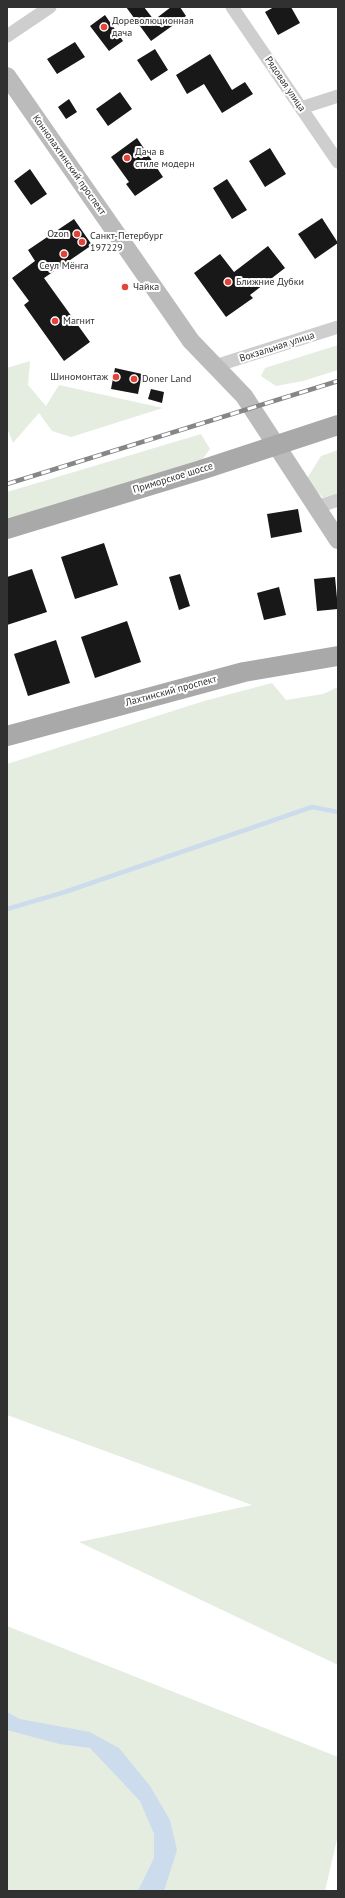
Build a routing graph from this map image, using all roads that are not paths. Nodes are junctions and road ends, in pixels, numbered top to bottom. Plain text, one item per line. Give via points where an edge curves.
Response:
1 (50, 7) edge
2 (232, 7) edge
3 (7, 36) edge
4 (7, 76) edge
5 (338, 96) edge
6 (301, 108) junction
7 (338, 162) edge
8 (338, 327) edge
9 (215, 366) junction
10 (338, 425) edge
11 (276, 444) junction
12 (338, 500) edge
13 (317, 507) junction
14 (7, 529) edge
15 (338, 540) edge
16 (338, 656) edge
17 (7, 736) edge

1 - 3 street
2 - 6 street, Рядовая улица
4 - 9 main road, Коннолахтинский проспект via 191,341
5 - 6 street
6 - 7 street, Рядовая улица
8 - 9 street, Вокзальная улица
9 - 11 main road, Коннолахтинский проспект via 244,396
10 - 11 main road, Приморское шоссе
11 - 13 main road, Коннолахтинский проспект
11 - 14 main road, Приморское шоссе via 201,470
12 - 13 street
13 - 15 main road, Коннолахтинский проспект
16 - 17 main road, Лахтинский проспект via 244,672

